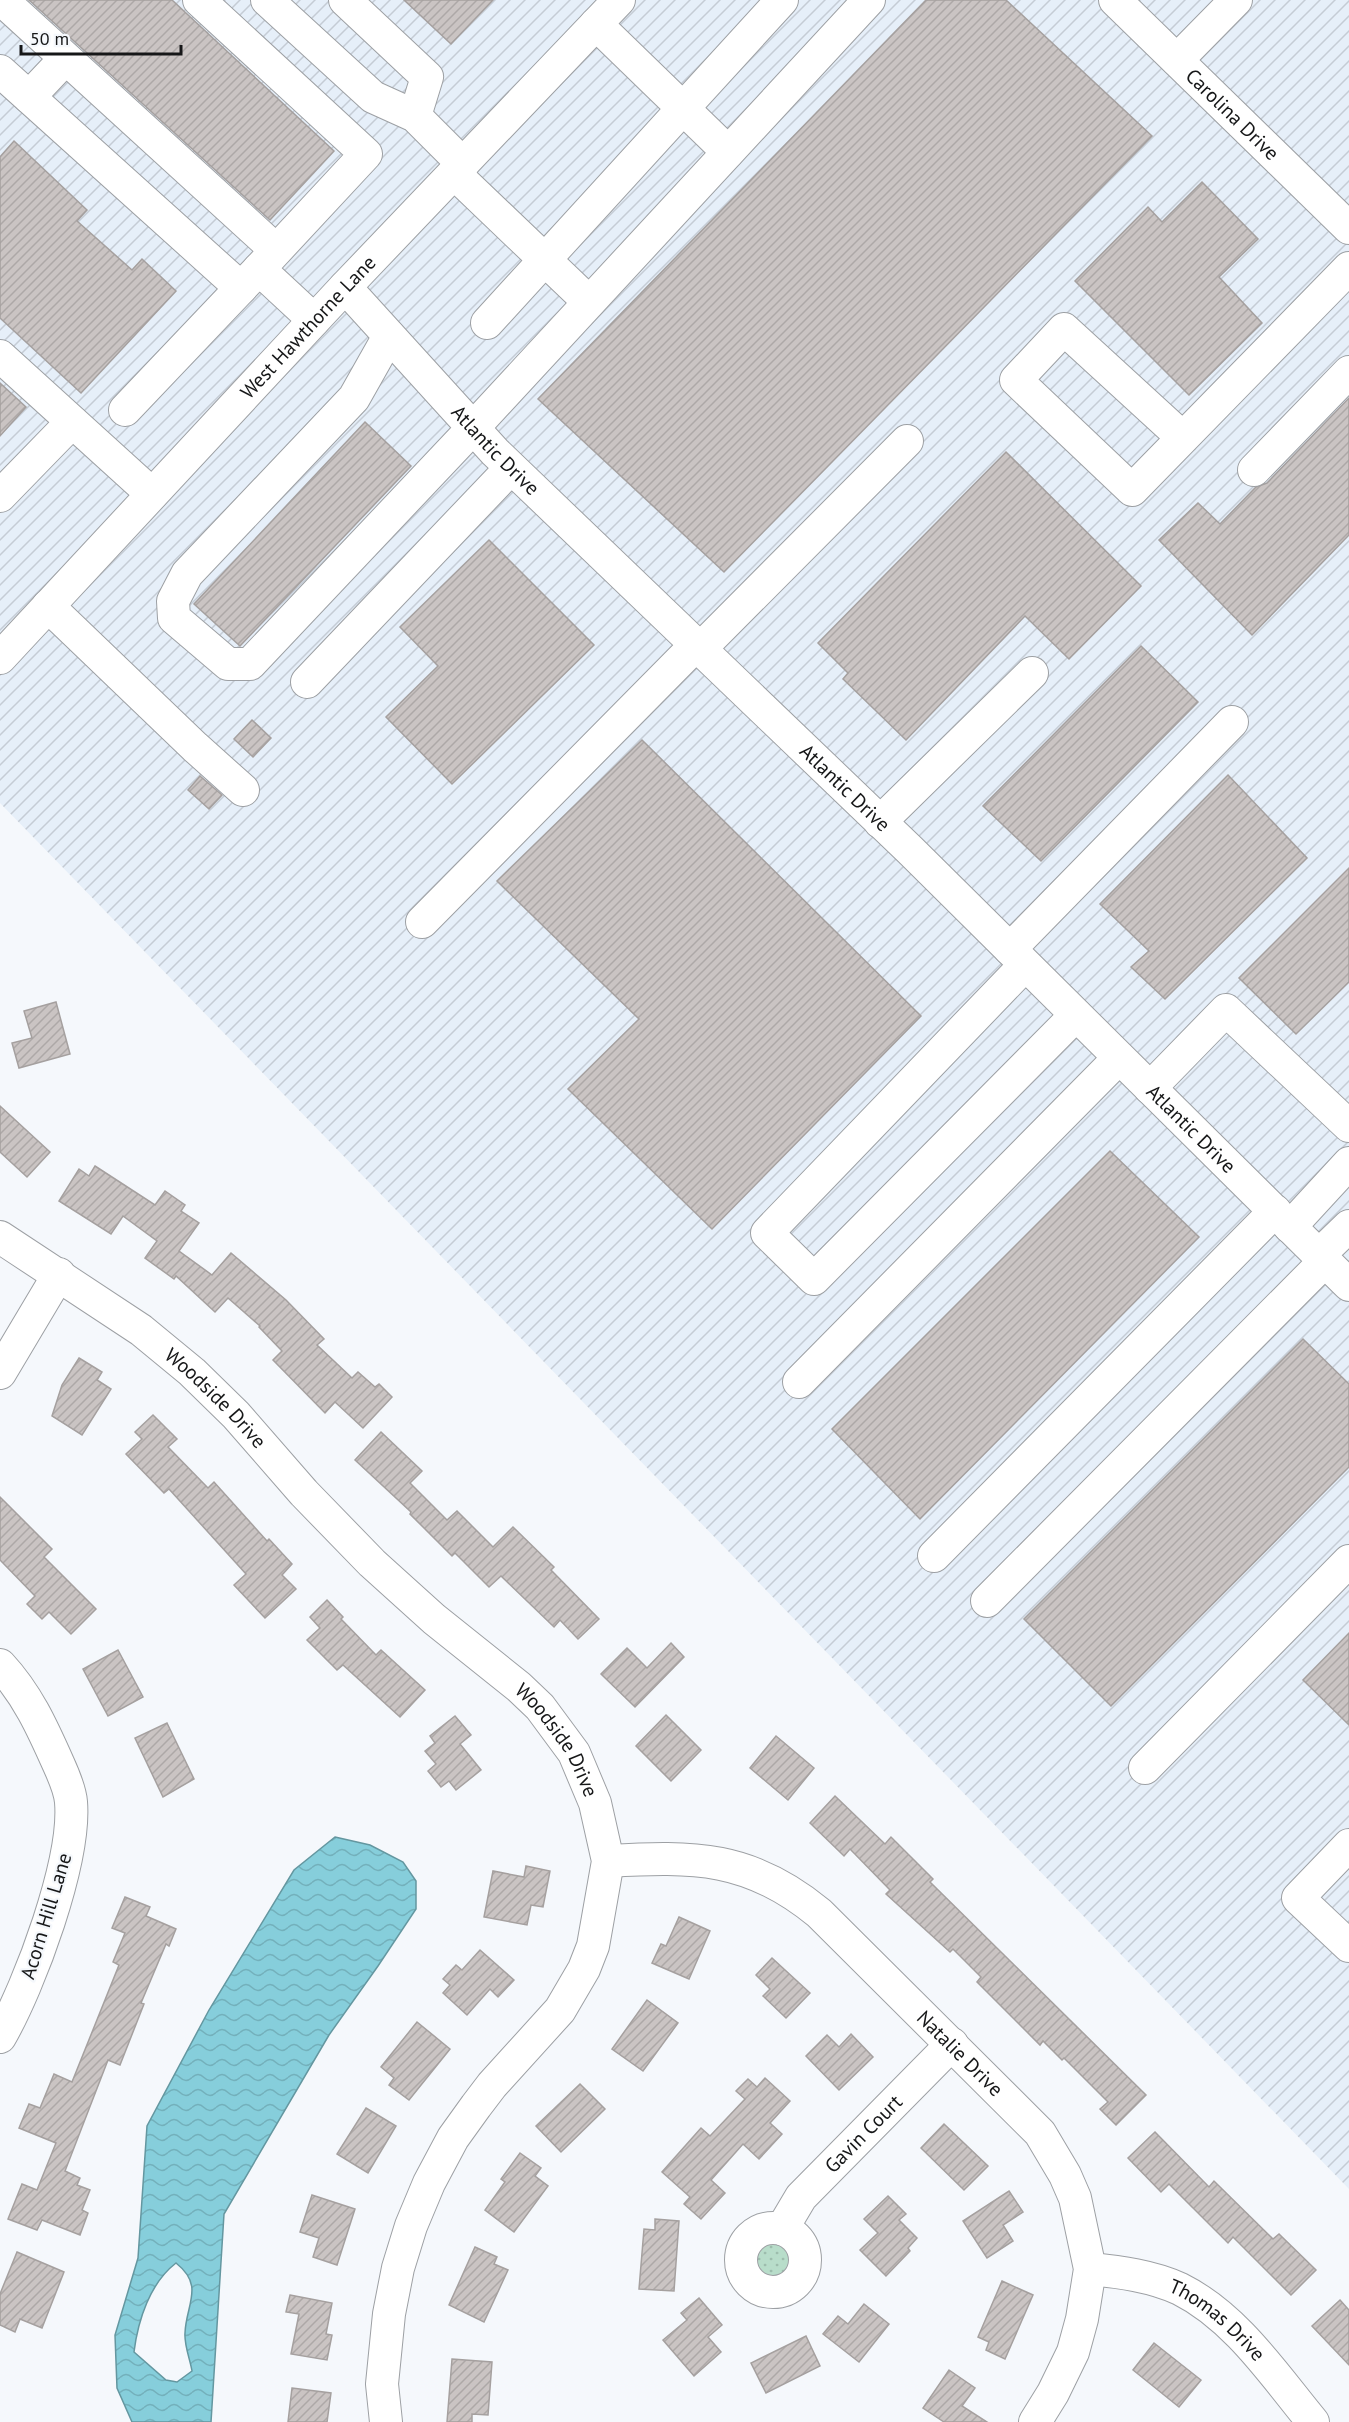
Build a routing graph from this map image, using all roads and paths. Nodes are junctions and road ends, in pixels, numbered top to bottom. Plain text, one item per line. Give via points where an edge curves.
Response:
1 (2, 0) edge
2 (199, 0) edge
3 (267, 0) edge
4 (345, 0) edge
5 (619, 0) edge
6 (782, 0) edge
7 (1116, 0) edge
8 (1236, 0) edge
9 (867, 1) edge
10 (596, 24) junction
11 (65, 59) junction
12 (1177, 60) junction
13 (0, 70) edge
14 (29, 97) junction
15 (683, 108) junction
16 (415, 116) junction
17 (728, 152) junction
18 (458, 168) junction
19 (1349, 228) edge
20 (544, 260) junction
21 (1349, 268) edge
22 (258, 269) junction
23 (345, 287) junction
24 (589, 302) junction
25 (314, 320) junction
26 (486, 323) dead end
27 (389, 336) junction
28 (0, 356) edge
29 (1349, 372) edge
30 (125, 410) dead end
31 (72, 422) junction
32 (473, 428) junction
33 (1182, 438) junction
34 (907, 441) dead end
35 (511, 468) junction
36 (1254, 470) dead end
37 (152, 494) junction
38 (0, 496) edge
39 (48, 606) junction
40 (700, 649) junction
41 (0, 658) edge
42 (1032, 673) dead end
43 (307, 682) dead end
44 (1232, 722) dead end
45 (243, 790) dead end
46 (880, 822) junction
47 (422, 922) dead end
48 (1018, 957) junction
49 (1076, 1015) junction
50 (1119, 1058) junction
51 (1150, 1088) junction
52 (1349, 1126) edge
53 (1349, 1163) edge
54 (1282, 1219) junction
55 (1349, 1226) edge
56 (0, 1237) edge
57 (1322, 1258) junction
58 (59, 1274) junction
59 (1349, 1285) edge
60 (0, 1372) edge
61 (800, 1382) dead end
62 (934, 1556) dead end
63 (1349, 1561) edge
64 (987, 1601) dead end
65 (0, 1665) edge
66 (1144, 1768) dead end
67 (1349, 1845) edge
68 (608, 1861) junction
69 (1349, 1946) edge
70 (0, 2037) edge
71 (952, 2044) junction
72 (782, 2229) dead end
73 (1090, 2269) junction
74 (386, 2422) edge
75 (1035, 2422) edge
76 (1313, 2422) edge

1 - 11 street
2 - 22 street via 366,154
3 - 16 street via 373,97
4 - 16 street via 427,77
5 - 10 street, West Hawthorne Lane
6 - 15 street
7 - 12 street, Carolina Drive
8 - 12 street
9 - 17 street
10 - 15 street
10 - 18 street, West Hawthorne Lane
11 - 14 street
11 - 22 street
12 - 19 street, Carolina Drive
13 - 14 street
14 - 22 street
15 - 17 street
15 - 20 street
16 - 18 street
17 - 24 street
18 - 20 street
18 - 23 street, West Hawthorne Lane
20 - 24 street
20 - 26 street
21 - 33 street
22 - 25 street
22 - 30 street
23 - 25 street, West Hawthorne Lane
23 - 27 street, Atlantic Drive
24 - 32 street
25 - 37 street, West Hawthorne Lane
27 - 32 street, Atlantic Drive
27 - 32 street via 354,398 188,574 173,601 174,618 228,664 250,664
28 - 31 street
29 - 36 street
31 - 37 street
31 - 38 street
32 - 35 street, Atlantic Drive
33 - 33 street via 1132,490 1016,380 1064,329
34 - 40 street
35 - 40 street, Atlantic Drive
35 - 43 street
37 - 39 street, West Hawthorne Lane
39 - 41 street, West Hawthorne Lane
39 - 45 street
40 - 46 street, Atlantic Drive
40 - 47 street via 688,653
42 - 46 street
44 - 48 street
46 - 48 street, Atlantic Drive
48 - 49 street, Atlantic Drive
48 - 49 street via 767,1233 814,1279
49 - 50 street, Atlantic Drive
50 - 51 street, Atlantic Drive
50 - 61 street
51 - 52 street via 1226,1010
51 - 54 street, Atlantic Drive
53 - 54 street
54 - 57 street, Atlantic Drive
54 - 62 street
55 - 57 street
56 - 58 street, Woodside Drive
57 - 59 street, Atlantic Drive
57 - 64 street
58 - 60 street
58 - 68 street, Woodside Drive via 141,1330 192,1372 372,1563 540,1707 574,1753 589,1784
63 - 66 street
65 - 70 street, Acorn Hill Lane via 35,1712 71,1801 69,1842 51,1912 25,1985
67 - 69 street via 1298,1898
68 - 71 street, Natalie Drive via 654,1858 726,1863 777,1882 819,1913
68 - 74 street, Woodside Drive via 593,1946 572,1992 548,2026 492,2085 453,2138 411,2226 389,2314 382,2384
71 - 72 street, Gavin Court via 801,2197
71 - 73 street, Natalie Drive via 1021,2111 1052,2151 1075,2198
73 - 75 street, Natalie Drive via 1073,2352
73 - 76 street, Thomas Drive via 1131,2273 1201,2301 1234,2329

